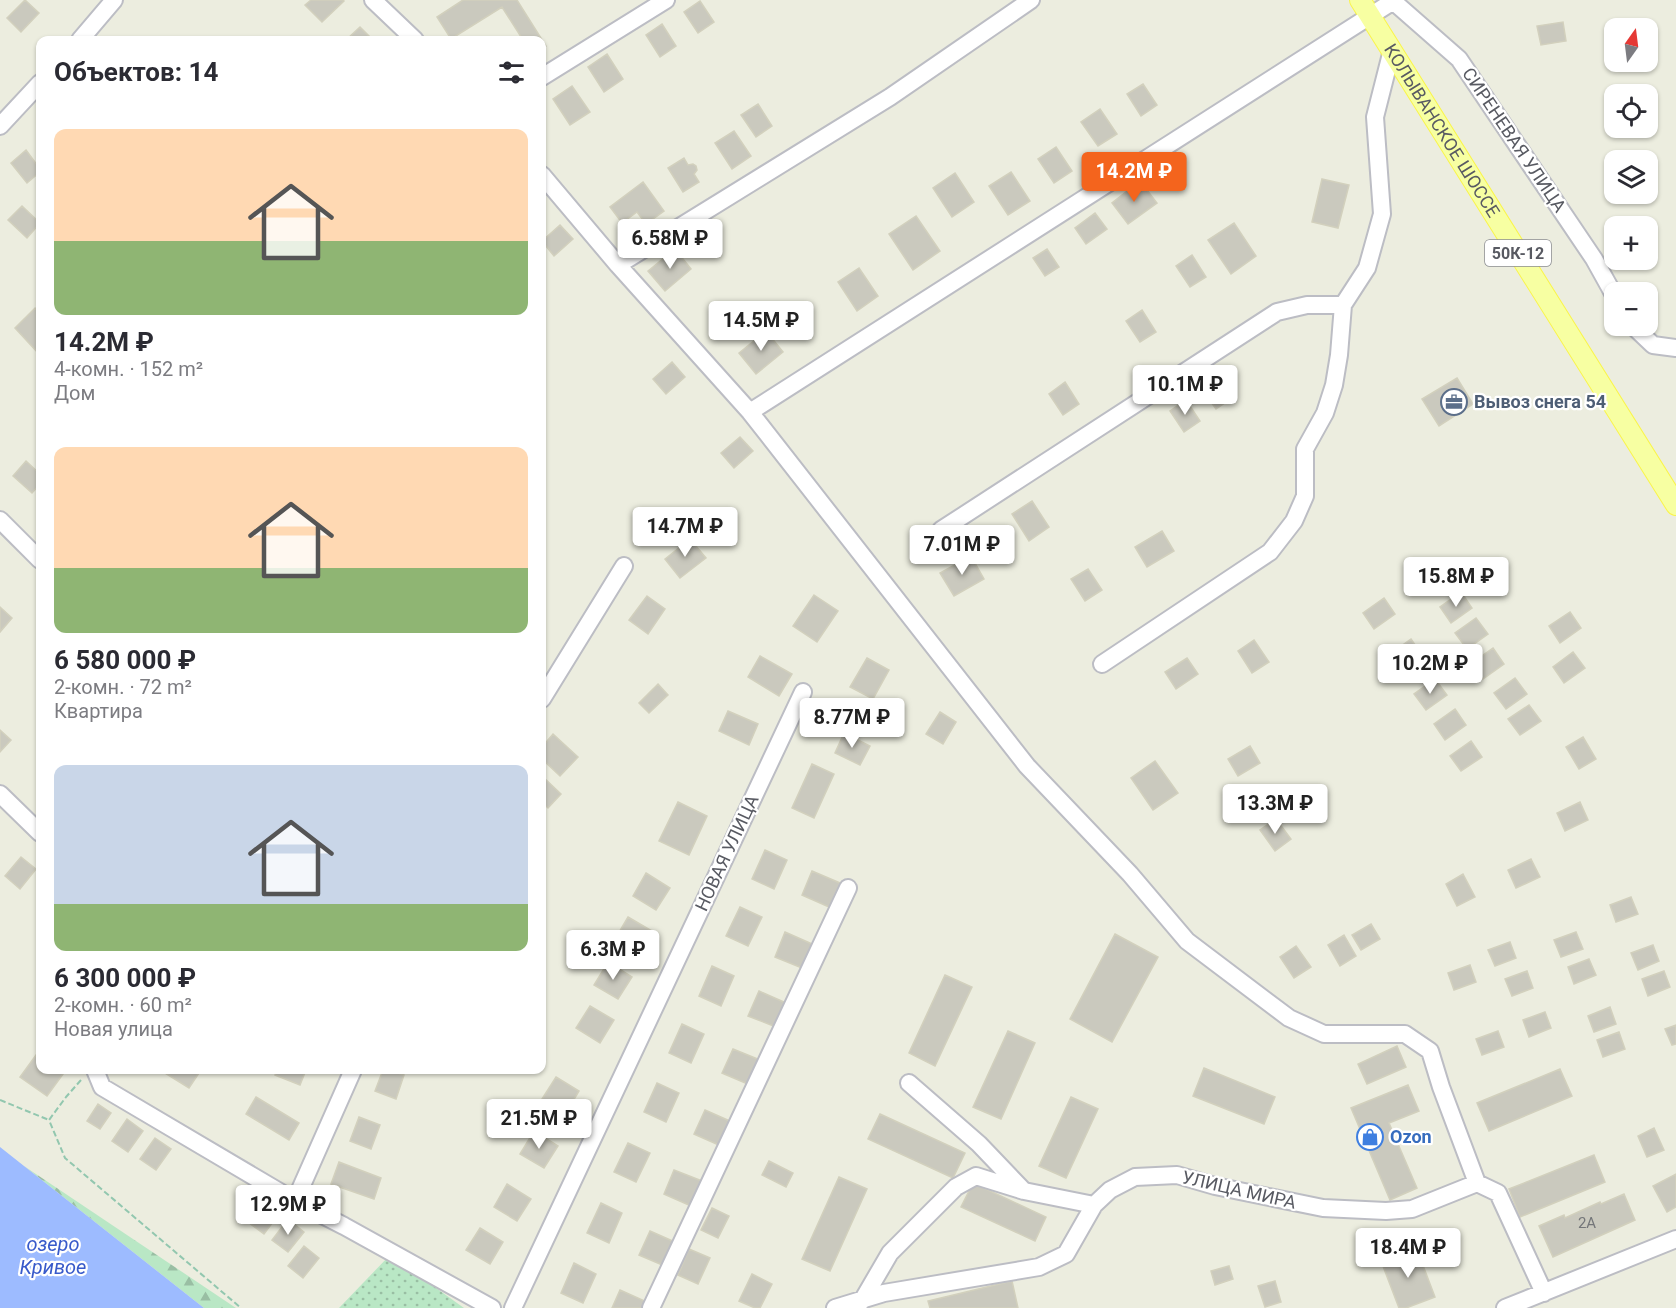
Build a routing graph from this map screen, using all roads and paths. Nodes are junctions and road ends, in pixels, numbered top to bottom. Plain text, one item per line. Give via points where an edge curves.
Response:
1 (114, 0) edge
2 (374, 0) edge
3 (666, 0) edge
4 (1031, 0) edge
5 (1394, 1) edge
6 (1365, 8) edge
7 (83, 36) edge
8 (411, 36) edge
9 (1392, 50) junction
10 (546, 75) edge
11 (36, 86) edge
12 (0, 126) edge
13 (546, 181) edge
14 (618, 265) junction
15 (1607, 282) edge
16 (1343, 306) junction
17 (1644, 336) edge
18 (1676, 348) edge
19 (750, 412) junction
20 (1676, 505) edge
21 (0, 520) edge
22 (941, 530) dead end
23 (36, 556) edge
24 (624, 566) dead end
25 (1102, 664) dead end
26 (803, 692) dead end
27 (546, 693) edge
28 (0, 794) edge
29 (36, 829) edge
30 (848, 888) dead end
31 (89, 1074) edge
32 (91, 1074) edge
33 (351, 1074) edge
34 (909, 1083) dead end
35 (0, 1101) edge
36 (49, 1120) junction
37 (1477, 1183) junction
38 (1024, 1191) junction
39 (295, 1201) junction
40 (1094, 1205) junction
41 (1676, 1239) edge
42 (1539, 1299) edge
43 (862, 1301) junction
44 (241, 1308) edge
45 (492, 1308) edge
46 (513, 1308) edge
47 (651, 1308) edge
48 (835, 1308) edge
49 (1505, 1308) edge

1 - 7 street
2 - 8 street
3 - 10 street
4 - 14 street via 890,97
5 - 6 street
5 - 15 street, СИРЕНЕВАЯ УЛИЦА via 1459,59
6 - 9 main road, КОЛЫВАНСКОЕ ШОССЕ / 50К-12
6 - 19 street
9 - 16 street via 1375,117 1382,214 1367,268
9 - 20 main road, КОЛЫВАНСКОЕ ШОССЕ / 50К-12
11 - 12 street
13 - 14 street
14 - 19 street
16 - 22 street via 1307,305 1277,312
16 - 25 street via 1334,386 1325,413 1305,449 1305,496 1294,521 1270,552
17 - 18 street via 1653,345
19 - 37 street via 1027,766 1130,874 1187,941 1280,1011 1324,1034 1405,1034 1430,1051
21 - 23 street
24 - 27 street
26 - 46 street, НОВАЯ УЛИЦА
28 - 29 street
30 - 47 street
31 - 36 path
32 - 39 street via 102,1088
33 - 39 street
34 - 38 street via 979,1144
35 - 36 path
36 - 44 path via 65,1158
37 - 40 street, УЛИЦА МИРА via 1412,1209 1386,1211 1323,1208 1177,1175 1135,1177 1110,1190
37 - 42 street via 1498,1193
38 - 40 street
38 - 43 street via 976,1176 956,1187 890,1253
39 - 45 street
40 - 43 street, УЛИЦА МИРА via 1066,1254 1039,1267 884,1293
41 - 42 street
42 - 49 street
43 - 48 street, УЛИЦА МИРА

